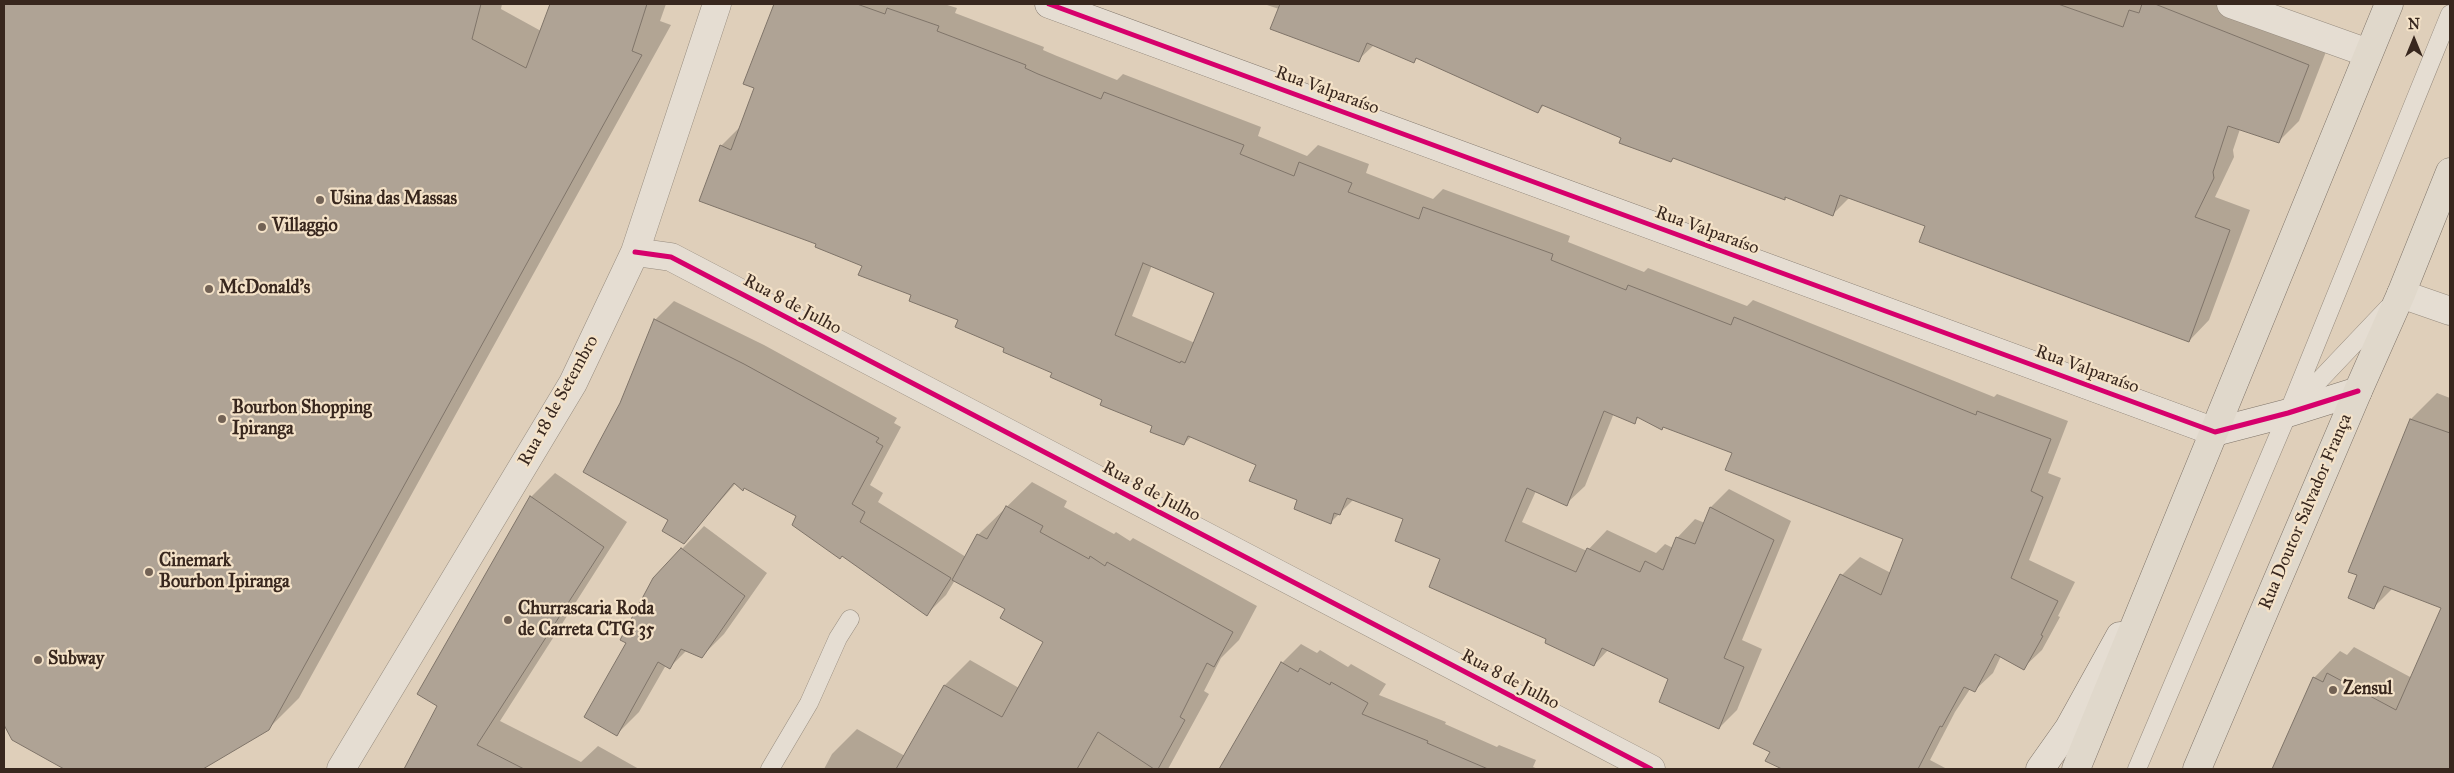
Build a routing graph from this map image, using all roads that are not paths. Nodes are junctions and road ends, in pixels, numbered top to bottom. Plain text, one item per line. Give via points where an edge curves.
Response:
1 (717, 4) edge
2 (1049, 4) edge
3 (2231, 4) edge
4 (2389, 4) edge
5 (2450, 14) edge
6 (2368, 53) junction
7 (2450, 172) edge
8 (635, 252) junction
9 (2401, 294) junction
10 (2450, 311) edge
11 (2358, 391) junction
12 (2288, 413) junction
13 (2215, 432) junction
14 (2162, 560) junction
15 (850, 619) dead end
16 (2194, 768) edge
17 (341, 769) edge
18 (770, 769) edge
19 (1651, 769) edge
20 (2040, 769) edge
21 (2076, 769) edge
22 (2137, 769) edge

1 - 8 street, Rua 18 de Setembro
2 - 13 street, Rua Valparaíso
3 - 6 street
4 - 6 main road
5 - 12 lane
6 - 13 main road
7 - 9 main road, Rua Doutor Salvador França
8 - 17 street, Rua 18 de Setembro via 573,383
8 - 19 street, Rua 8 de Julho via 671,257
9 - 10 street
9 - 11 main road, Rua Doutor Salvador França
9 - 12 lane
11 - 12 street
11 - 16 main road, Rua Doutor Salvador França
12 - 13 street
12 - 22 lane
13 - 14 main road
14 - 20 street via 2069,728
14 - 21 main road
15 - 18 lane via 838,638 809,704

